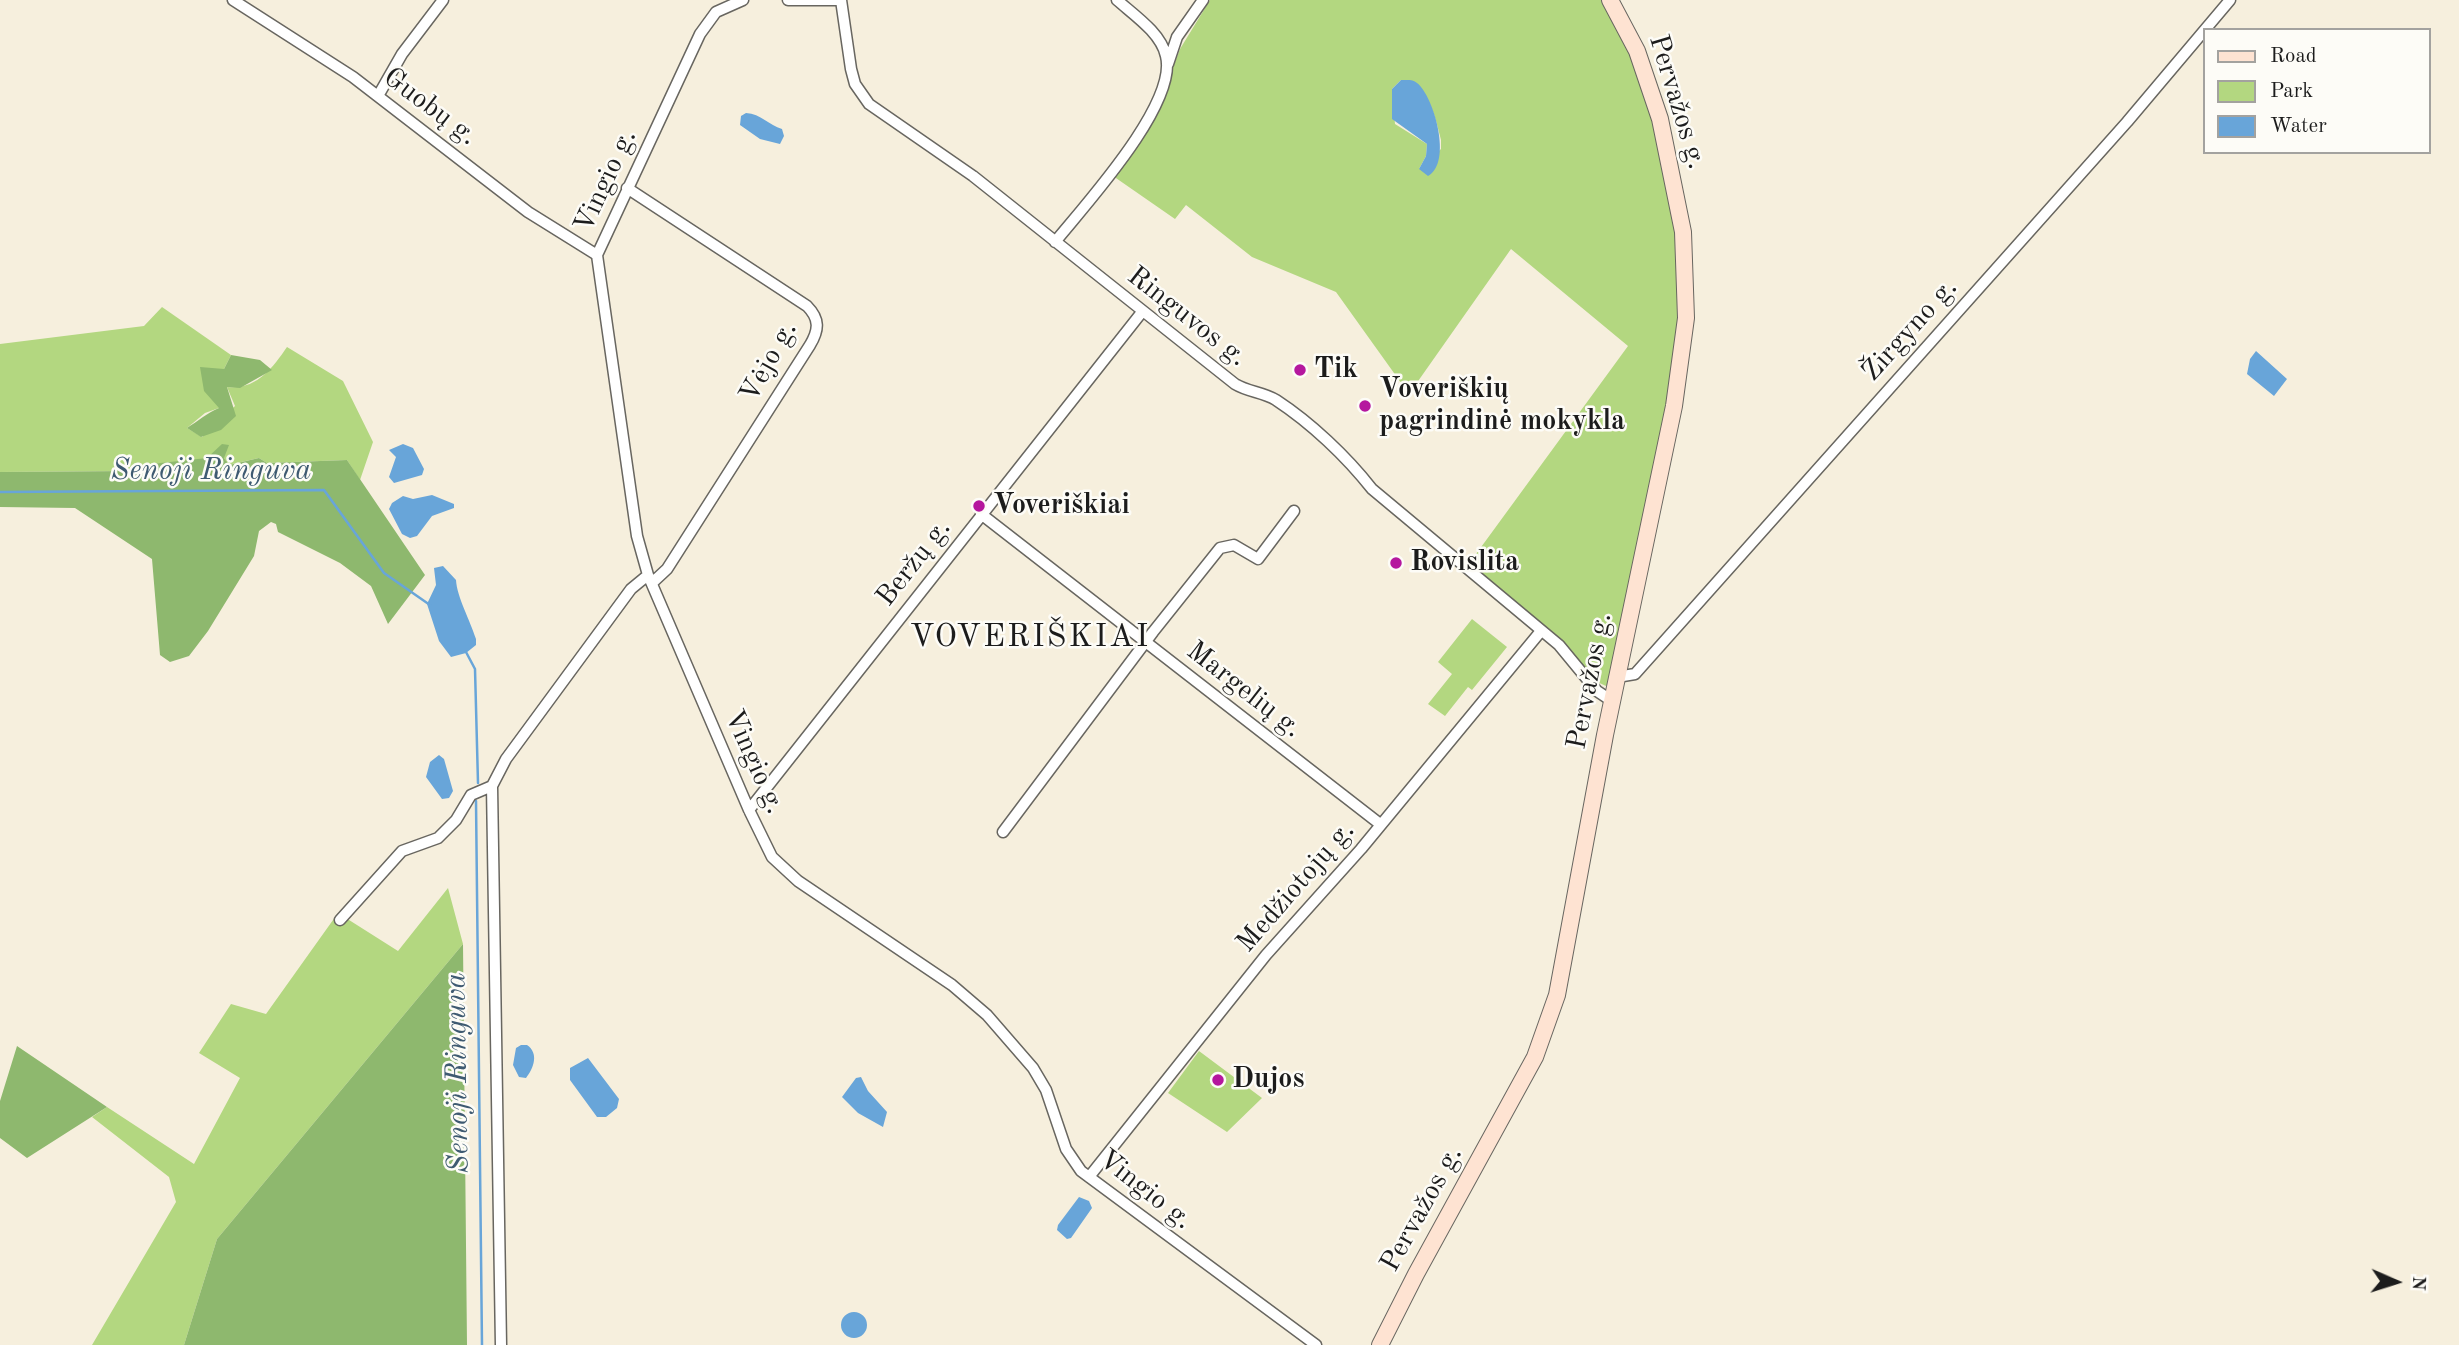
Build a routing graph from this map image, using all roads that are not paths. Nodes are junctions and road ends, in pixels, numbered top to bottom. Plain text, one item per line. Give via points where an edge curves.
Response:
1 (233, 0) edge
2 (443, 0) edge
3 (743, 0) edge
4 (788, 0) edge
5 (841, 0) edge
6 (1117, 0) edge
7 (1203, 0) edge
8 (1610, 0) edge
9 (2230, 0) edge
10 (2206, 28) edge
11 (2204, 31) edge
12 (1177, 37) junction
13 (1157, 38) junction
14 (1168, 66) junction
15 (379, 96) junction
16 (627, 188) junction
17 (1055, 242) junction
18 (597, 255) junction
19 (1142, 312) junction
20 (1294, 511) dead end
21 (981, 514) junction
22 (650, 579) junction
23 (1541, 631) junction
24 (1147, 643) junction
25 (1617, 677) junction
26 (1612, 701) junction
27 (492, 786) junction
28 (749, 810) junction
29 (1380, 824) junction
30 (1003, 832) dead end
31 (340, 920) dead end
32 (1089, 1177) junction
33 (501, 1345) edge
34 (1316, 1345) edge
35 (1380, 1345) edge

1 - 15 street, Guobų g.
2 - 15 street via 402,54
3 - 16 street, Vingio g. via 726,5 707,22
4 - 5 street
5 - 17 street, Ringuvos g. via 855,84 869,104 973,176
6 - 13 street
7 - 12 street
8 - 25 main road, Pervažos g. via 1637,51 1660,119 1675,184 1687,273 1674,406
9 - 10 street, Žirgyno g.
11 - 25 street, Žirgyno g. via 1635,674
12 - 13 street
12 - 14 street
13 - 14 street
14 - 17 street via 1144,126
15 - 18 street, Guobų g. via 528,212
16 - 18 street, Vingio g.
16 - 22 street, Vėjo g. via 807,306 818,328 667,569
17 - 19 street, Ringuvos g.
18 - 22 street, Vingio g. via 637,537
19 - 21 street, Beržų g.
19 - 23 street, Ringuvos g. via 1235,384 1289,410 1351,463 1372,489
20 - 24 street via 1258,559 1234,545 1220,548
21 - 24 street, Margelių g.
21 - 28 street, Beržų g.
22 - 27 street via 631,589 506,759
22 - 28 street, Vingio g.
23 - 26 street, Ringuvos g.
23 - 29 street, Medžiotojų g.
24 - 29 street, Margelių g.
24 - 30 street
25 - 26 main road, Pervažos g.
26 - 35 main road, Pervažos g. via 1549,1024
27 - 31 street via 471,795 438,838 402,851
27 - 33 street
28 - 32 street, Vingio g. via 772,857 798,881 952,985 1016,1046 1046,1090 1066,1149
29 - 32 street, Medžiotojų g. via 1266,955
32 - 34 street, Vingio g.

